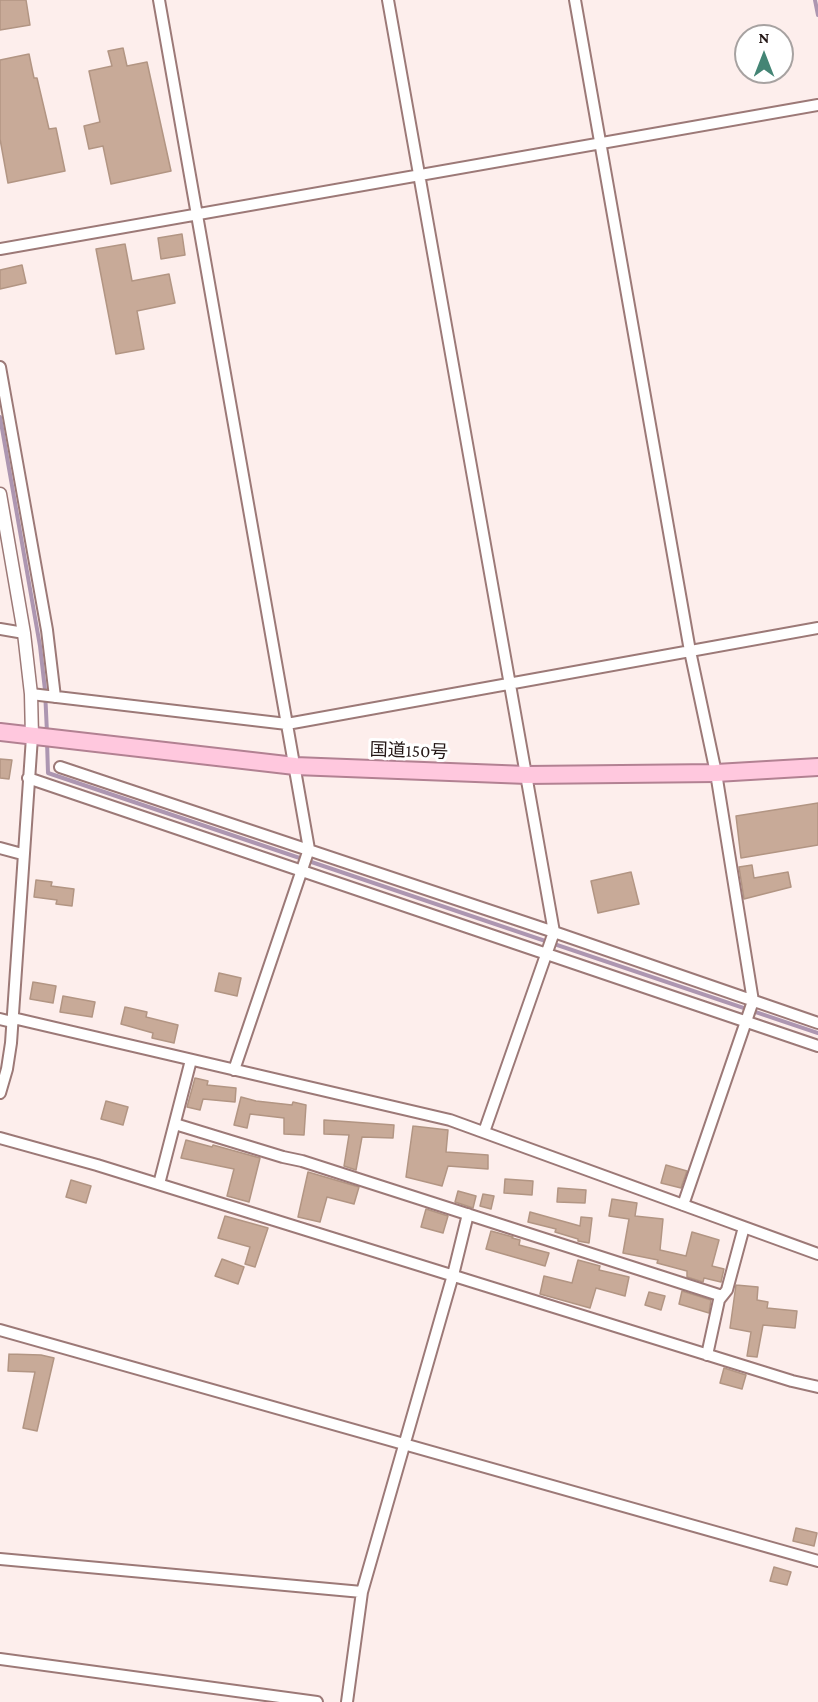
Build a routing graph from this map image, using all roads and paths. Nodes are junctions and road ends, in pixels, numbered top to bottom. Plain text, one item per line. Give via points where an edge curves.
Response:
1 (159, 0) edge
2 (388, 0) edge
3 (575, 0) edge
4 (818, 105) edge
5 (601, 143) junction
6 (420, 175) junction
7 (196, 215) junction
8 (0, 249) edge
9 (0, 367) edge
10 (0, 494) edge
11 (818, 628) edge
12 (0, 629) edge
13 (24, 633) junction
14 (690, 651) junction
15 (511, 684) junction
16 (31, 694) junction
17 (55, 697) junction
18 (287, 724) junction
19 (0, 732) edge
20 (32, 736) junction
21 (295, 766) junction
22 (60, 767) dead end
23 (818, 767) edge
24 (716, 773) junction
25 (527, 775) junction
26 (28, 778) junction
27 (110, 783) junction
28 (103, 803) junction
29 (0, 848) edge
30 (309, 849) junction
31 (22, 854) junction
32 (302, 871) junction
33 (554, 932) junction
34 (547, 953) junction
35 (753, 1000) junction
36 (0, 1018) edge
37 (13, 1020) junction
38 (746, 1022) junction
39 (818, 1023) edge
40 (818, 1046) edge
41 (191, 1060) junction
42 (234, 1070) junction
43 (0, 1093) edge
44 (175, 1124) junction
45 (484, 1132) junction
46 (0, 1138) edge
47 (159, 1184) junction
48 (683, 1205) junction
49 (468, 1214) junction
50 (744, 1227) junction
51 (818, 1254) edge
52 (453, 1275) junction
53 (722, 1296) junction
54 (0, 1330) edge
55 (707, 1354) junction
56 (818, 1388) edge
57 (405, 1444) junction
58 (0, 1559) edge
59 (818, 1561) edge
60 (362, 1592) junction
61 (0, 1659) edge
62 (317, 1702) edge
63 (347, 1702) edge

1 - 7 street
2 - 6 street
3 - 5 street
4 - 5 street
5 - 6 street
5 - 14 street
6 - 7 street
6 - 15 street
7 - 8 street
7 - 18 street
9 - 17 street via 47,630
10 - 13 street
11 - 14 street
12 - 13 street
13 - 16 street
14 - 15 street
14 - 24 street
15 - 18 street
15 - 25 street
16 - 17 street
16 - 20 street
17 - 18 street
18 - 21 street
19 - 20 highway, 国道150号
20 - 21 highway, 国道150号
20 - 26 street
21 - 25 highway, 国道150号
21 - 30 street
22 - 27 street
23 - 24 highway, 国道150号
24 - 25 highway, 国道150号
24 - 35 street
25 - 33 street
26 - 28 street
26 - 31 street
27 - 28 street
27 - 30 street
28 - 32 street
29 - 31 street
30 - 32 street
30 - 33 street
31 - 37 street
32 - 34 street
32 - 42 street
33 - 34 street
33 - 35 street
34 - 38 street
34 - 45 street
35 - 38 street
35 - 39 street
36 - 37 street
37 - 41 street
37 - 43 street
38 - 40 street
38 - 48 street
41 - 42 street
41 - 44 street
42 - 45 street via 431,1114
44 - 47 street
44 - 49 street
45 - 48 street
46 - 47 street
47 - 52 street
48 - 50 street
49 - 52 street
49 - 53 street
50 - 51 street
50 - 53 street
52 - 55 street
52 - 57 street
53 - 55 street
54 - 57 street
55 - 56 street
57 - 59 street
57 - 60 street
58 - 60 street
60 - 63 street
61 - 62 street

